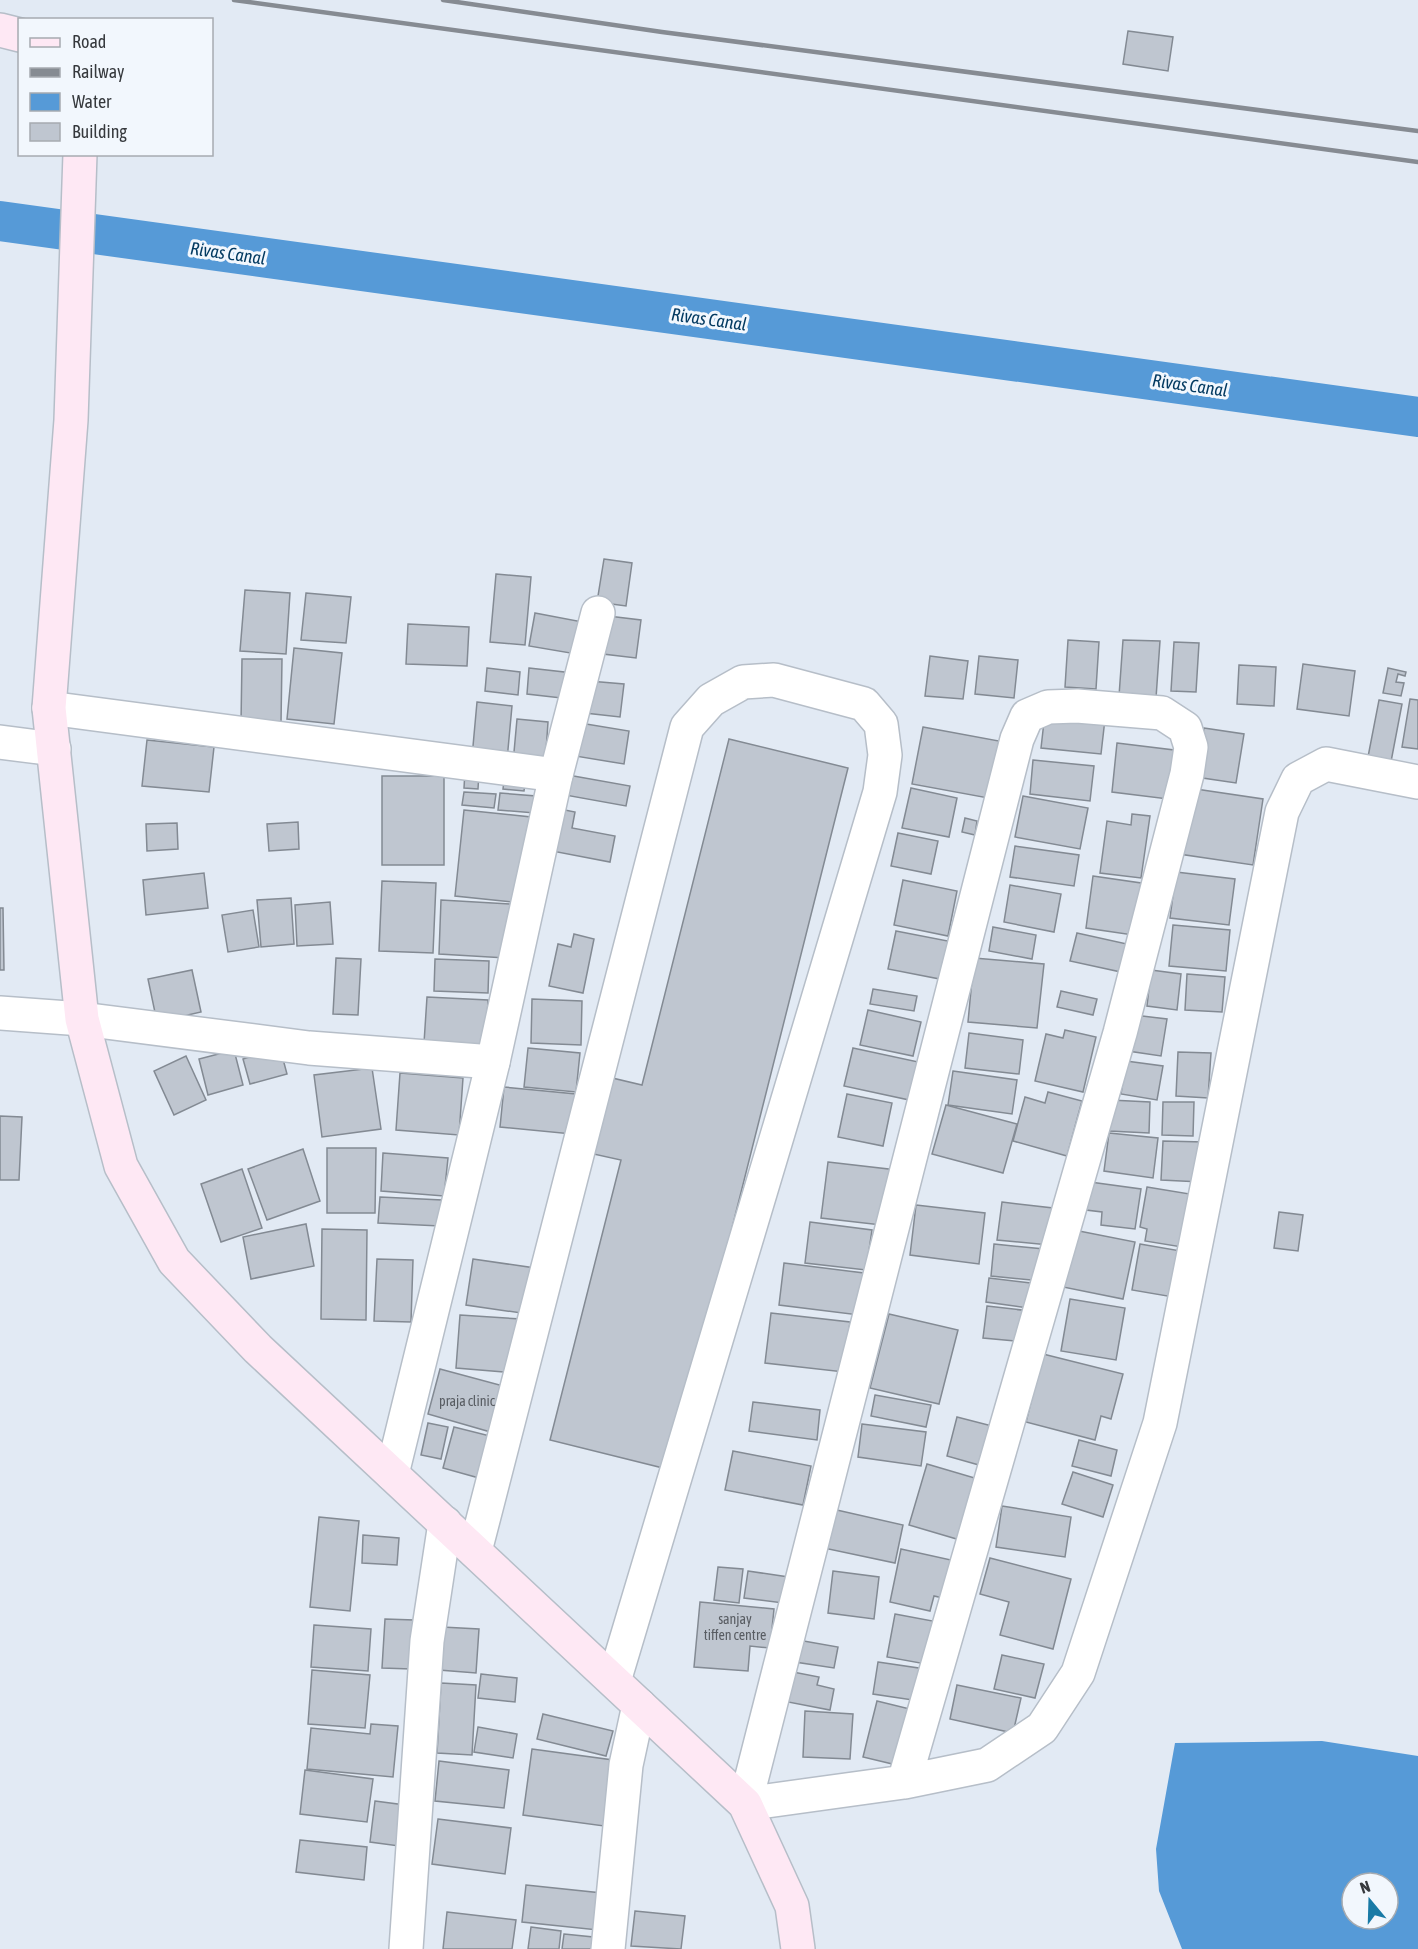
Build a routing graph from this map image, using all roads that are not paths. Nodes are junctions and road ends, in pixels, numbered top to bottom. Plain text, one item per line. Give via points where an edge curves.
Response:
1 (0, 30) edge
2 (18, 34) edge
3 (80, 156) edge
4 (597, 613) dead end
5 (49, 708) junction
6 (0, 742) edge
7 (54, 749) junction
8 (556, 775) junction
9 (1418, 782) edge
10 (0, 1013) edge
11 (82, 1019) junction
12 (493, 1062) junction
13 (392, 1474) junction
14 (445, 1523) junction
15 (475, 1551) junction
16 (614, 1681) junction
17 (639, 1705) junction
18 (904, 1782) junction
19 (745, 1804) junction
20 (406, 1949) edge
21 (608, 1949) edge
22 (798, 1949) edge

1 - 2 street
3 - 5 street via 71,420
4 - 8 street
5 - 7 street
5 - 8 street
6 - 7 street
7 - 11 street
8 - 12 street
9 - 18 street via 1326,764 1298,779 1282,812 1160,1423 1078,1673 1041,1728 987,1765
10 - 11 street
11 - 12 street via 309,1048
11 - 13 street via 122,1166 174,1261 258,1349
12 - 13 street
13 - 14 street
14 - 15 street
14 - 20 street via 427,1641
15 - 16 street
15 - 16 street via 687,727 711,700 743,682 774,680 864,704 881,724 885,755 880,792
16 - 17 street
17 - 19 street
17 - 21 street via 627,1765
18 - 19 street
18 - 19 street via 1119,1033 1187,774 1191,747 1185,728 1162,713 1077,705 1048,707 1027,716 1017,739
19 - 22 street via 792,1906

